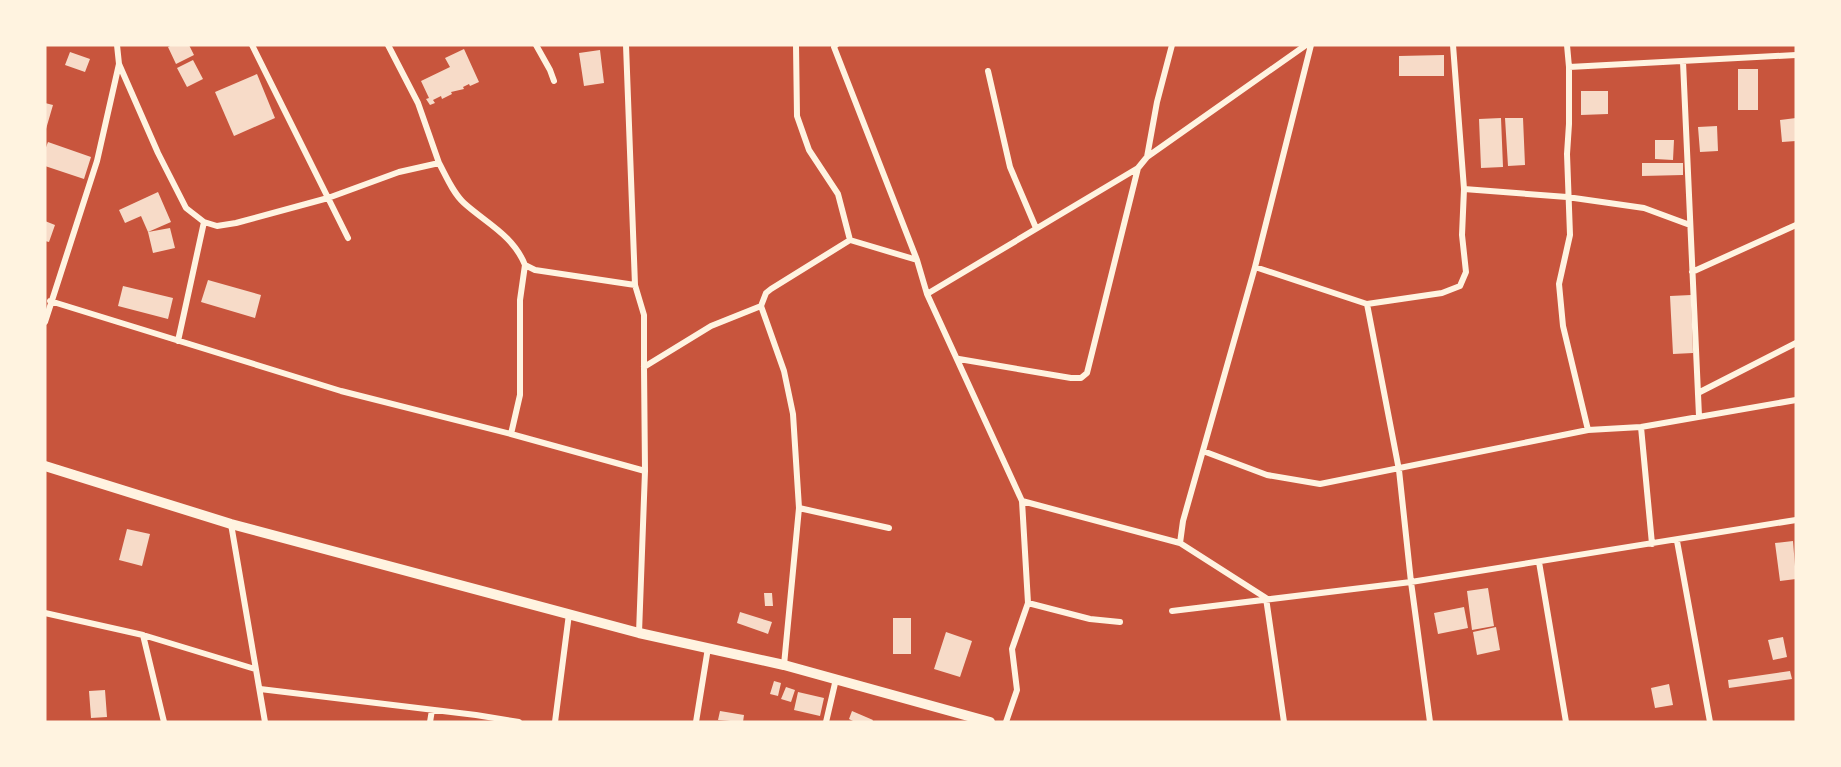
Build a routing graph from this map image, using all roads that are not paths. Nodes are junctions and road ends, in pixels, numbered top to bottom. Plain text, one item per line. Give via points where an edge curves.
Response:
1 (117, 45) edge
2 (252, 45) edge
3 (388, 45) edge
4 (536, 45) edge
5 (626, 45) edge
6 (796, 45) edge
7 (1172, 45) edge
8 (1306, 45) edge
9 (1311, 45) edge
10 (1453, 45) edge
11 (1567, 45) edge
12 (834, 46) edge
13 (1796, 54) edge
14 (1683, 62) junction
15 (119, 64) junction
16 (1569, 67) junction
17 (988, 71) dead end
18 (554, 81) dead end
19 (1147, 157) junction
20 (439, 164) junction
21 (1138, 168) junction
22 (1464, 189) junction
23 (1567, 197) junction
24 (328, 198) junction
25 (204, 222) junction
26 (1690, 225) junction
27 (1796, 225) edge
28 (1036, 228) junction
29 (348, 238) dead end
30 (850, 240) junction
31 (917, 260) junction
32 (525, 265) junction
33 (1255, 267) junction
34 (1692, 272) junction
35 (635, 285) junction
36 (927, 294) junction
37 (50, 302) junction
38 (1367, 304) junction
39 (761, 306) junction
40 (45, 322) edge
41 (178, 341) junction
42 (1796, 343) edge
43 (959, 359) junction
44 (644, 368) junction
45 (1698, 393) junction
46 (1796, 400) edge
47 (1699, 416) junction
48 (1641, 427) junction
49 (1588, 430) junction
50 (511, 434) junction
51 (1203, 451) junction
52 (45, 466) edge
53 (1399, 470) junction
54 (645, 471) junction
55 (1022, 501) junction
56 (799, 508) junction
57 (1796, 520) edge
58 (231, 524) junction
59 (889, 528) dead end
60 (1677, 541) junction
61 (1180, 543) junction
62 (1652, 544) junction
63 (1539, 562) junction
64 (1411, 582) junction
65 (1266, 598) junction
66 (1028, 603) junction
67 (1172, 611) dead end
68 (45, 613) edge
69 (569, 614) junction
70 (1120, 622) dead end
71 (639, 633) junction
72 (143, 635) junction
73 (708, 648) junction
74 (784, 665) junction
75 (255, 669) junction
76 (836, 679) junction
77 (260, 689) junction
78 (432, 710) junction
79 (964, 718) edge
80 (164, 722) edge
81 (265, 722) edge
82 (430, 722) edge
83 (519, 722) edge
84 (555, 722) edge
85 (696, 722) edge
86 (826, 722) edge
87 (990, 722) edge
88 (1006, 722) edge
89 (1284, 722) edge
90 (1430, 722) edge
91 (1566, 722) edge
92 (1710, 722) edge

1 - 15 street
2 - 24 street
3 - 20 street via 418,103
4 - 18 street
5 - 35 street
6 - 30 street via 797,116 809,150 838,194
7 - 19 street
8 - 19 street
9 - 33 street
10 - 22 street
11 - 16 street
12 - 31 street
13 - 14 street
14 - 16 street
14 - 26 street
15 - 25 street via 186,208
15 - 37 street via 96,161
16 - 23 street
17 - 28 street via 1010,167
19 - 21 street
20 - 24 street via 399,172
20 - 32 street via 462,202 496,227
21 - 28 street
21 - 43 street via 1086,373 1081,378 1071,378
22 - 23 street
22 - 38 street via 1462,235 1466,272 1460,286 1442,293
23 - 26 street via 1644,208
23 - 49 street via 1570,235 1559,284 1563,326
24 - 25 street via 236,223 217,226
24 - 29 street
25 - 41 street
26 - 34 street
27 - 34 street
28 - 36 street
30 - 31 street
30 - 39 street via 771,289
31 - 36 street
32 - 35 street via 535,270
32 - 50 street via 520,300 520,395
33 - 38 street
33 - 51 street
34 - 45 street
35 - 44 street via 644,315
36 - 43 street
37 - 40 street
37 - 41 street
38 - 53 street
39 - 44 street via 711,326
39 - 56 street via 784,371 793,414
41 - 50 street via 340,391
42 - 45 street
43 - 55 street
44 - 54 street
45 - 47 street
46 - 47 street
47 - 48 street
48 - 49 street
48 - 62 street
49 - 53 street
50 - 54 street
51 - 53 street via 1267,475 1320,484
51 - 61 street
52 - 58 main road
53 - 64 street
54 - 71 street
55 - 61 street
55 - 66 street
56 - 59 street
56 - 74 street
57 - 60 street
58 - 69 main road
58 - 75 street
60 - 62 street
60 - 92 street
61 - 65 street
62 - 63 street
63 - 64 street
63 - 91 street
64 - 65 street
64 - 90 street
65 - 67 street
65 - 89 street
66 - 70 street via 1090,619
66 - 88 street via 1012,649 1017,690
68 - 72 street
69 - 71 main road
69 - 84 street
71 - 73 main road
72 - 75 street
72 - 80 street
73 - 74 main road
73 - 85 street
74 - 76 main road
75 - 77 street
76 - 79 main road
76 - 86 street
77 - 78 street
77 - 81 street
78 - 82 street
78 - 83 street
79 - 87 main road

